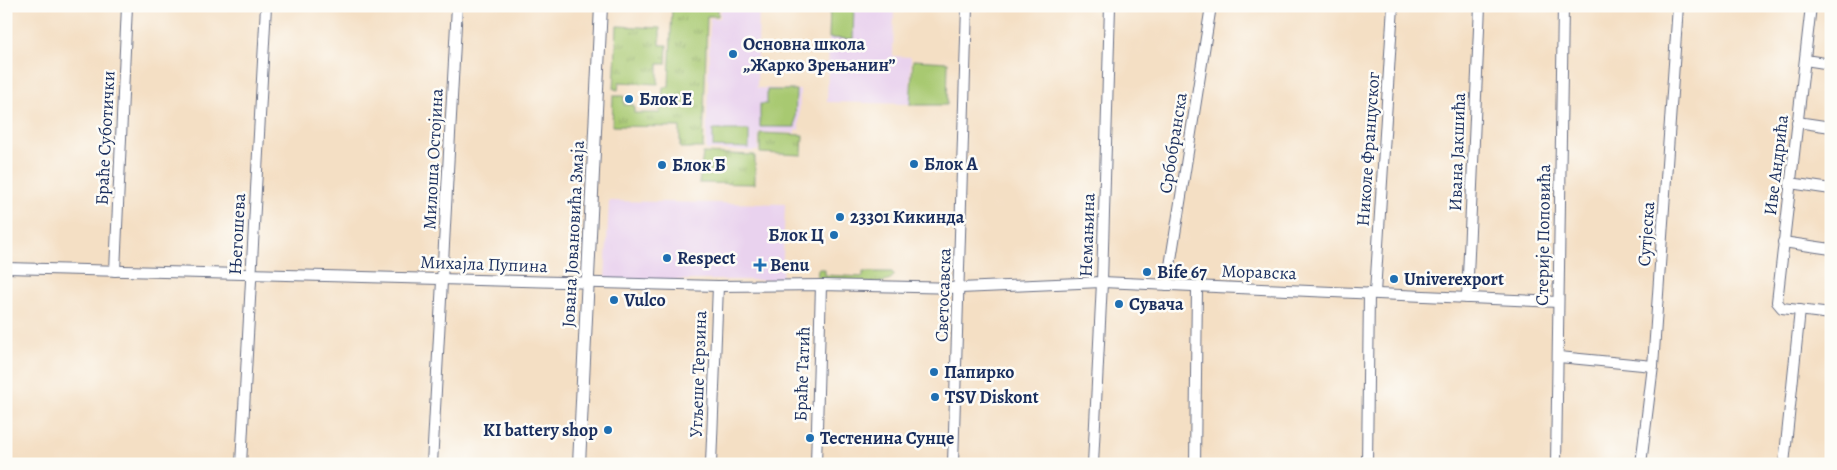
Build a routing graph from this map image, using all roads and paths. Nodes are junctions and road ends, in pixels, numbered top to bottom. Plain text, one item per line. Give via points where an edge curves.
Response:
1 (127, 6) edge
2 (266, 6) edge
3 (457, 6) edge
4 (601, 6) edge
5 (967, 6) edge
6 (1110, 6) edge
7 (1210, 6) edge
8 (1393, 6) edge
9 (1480, 6) edge
10 (1563, 6) edge
11 (1678, 6) edge
12 (1811, 6) edge
13 (1805, 60) junction
14 (1831, 64) edge
15 (1797, 122) junction
16 (1831, 127) edge
17 (1790, 183) junction
18 (1831, 189) edge
19 (1783, 242) junction
20 (1831, 249) edge
21 (6, 268) edge
22 (115, 271) junction
23 (250, 274) junction
24 (443, 279) junction
25 (1102, 282) junction
26 (589, 284) junction
27 (821, 285) junction
28 (718, 286) junction
29 (1167, 286) junction
30 (1197, 286) junction
31 (960, 288) junction
32 (1372, 293) junction
33 (1467, 298) junction
34 (1558, 302) junction
35 (1800, 310) junction
36 (1831, 314) edge
37 (1559, 357) junction
38 (1653, 366) junction
39 (241, 464) edge
40 (432, 464) edge
41 (579, 464) edge
42 (711, 464) edge
43 (816, 464) edge
44 (953, 464) edge
45 (1092, 464) edge
46 (1195, 464) edge
47 (1367, 464) edge
48 (1556, 464) edge
49 (1640, 464) edge
50 (1784, 464) edge

1 - 22 street, Браће Суботички
2 - 23 street, Његошева
3 - 24 street, Милоша Остојина
4 - 26 main road, Јована Јовановића Змаја
5 - 31 street, Светосавска
6 - 25 street, Немањина
7 - 29 street, Србобранска
8 - 32 street, Николе Француског
9 - 33 street, Ивана Јакшића
10 - 34 street, Стерије Поповића
11 - 38 street, Сутјеска
12 - 13 street, Иве Андрића
13 - 14 street
13 - 15 street, Иве Андрића
15 - 16 street
15 - 17 street, Иве Андрића
17 - 18 street
17 - 19 street, Иве Андрића
19 - 20 street
19 - 35 street, Иве Андрића via 1777,302 1782,308
21 - 22 street, Михајла Пупина
22 - 23 street, Михајла Пупина
23 - 24 street, Михајла Пупина
23 - 39 street, Његошева
24 - 26 street, Михајла Пупина
24 - 40 street, Милоша Остојина
25 - 29 street, Моравска
25 - 31 street, Моравска
25 - 45 street, Немањина
26 - 28 street, Михајла Пупина
26 - 41 main road, Јована Јовановића Змаја
27 - 28 street, Михајла Пупина
27 - 31 street, Михајла Пупина
27 - 43 street, Браће Татић
28 - 42 street, Угљеше Терзина
29 - 30 street, Моравска
30 - 32 street, Моравска
30 - 46 street
31 - 44 street, Светосавска
32 - 33 street, Моравска
32 - 47 street, Николе Француског
33 - 34 street, Моравска
34 - 37 street, Стерије Поповића
35 - 36 street, Иве Андрића
35 - 50 street
37 - 38 street
37 - 48 street, Стерије Поповића
38 - 49 street, Сутјеска

